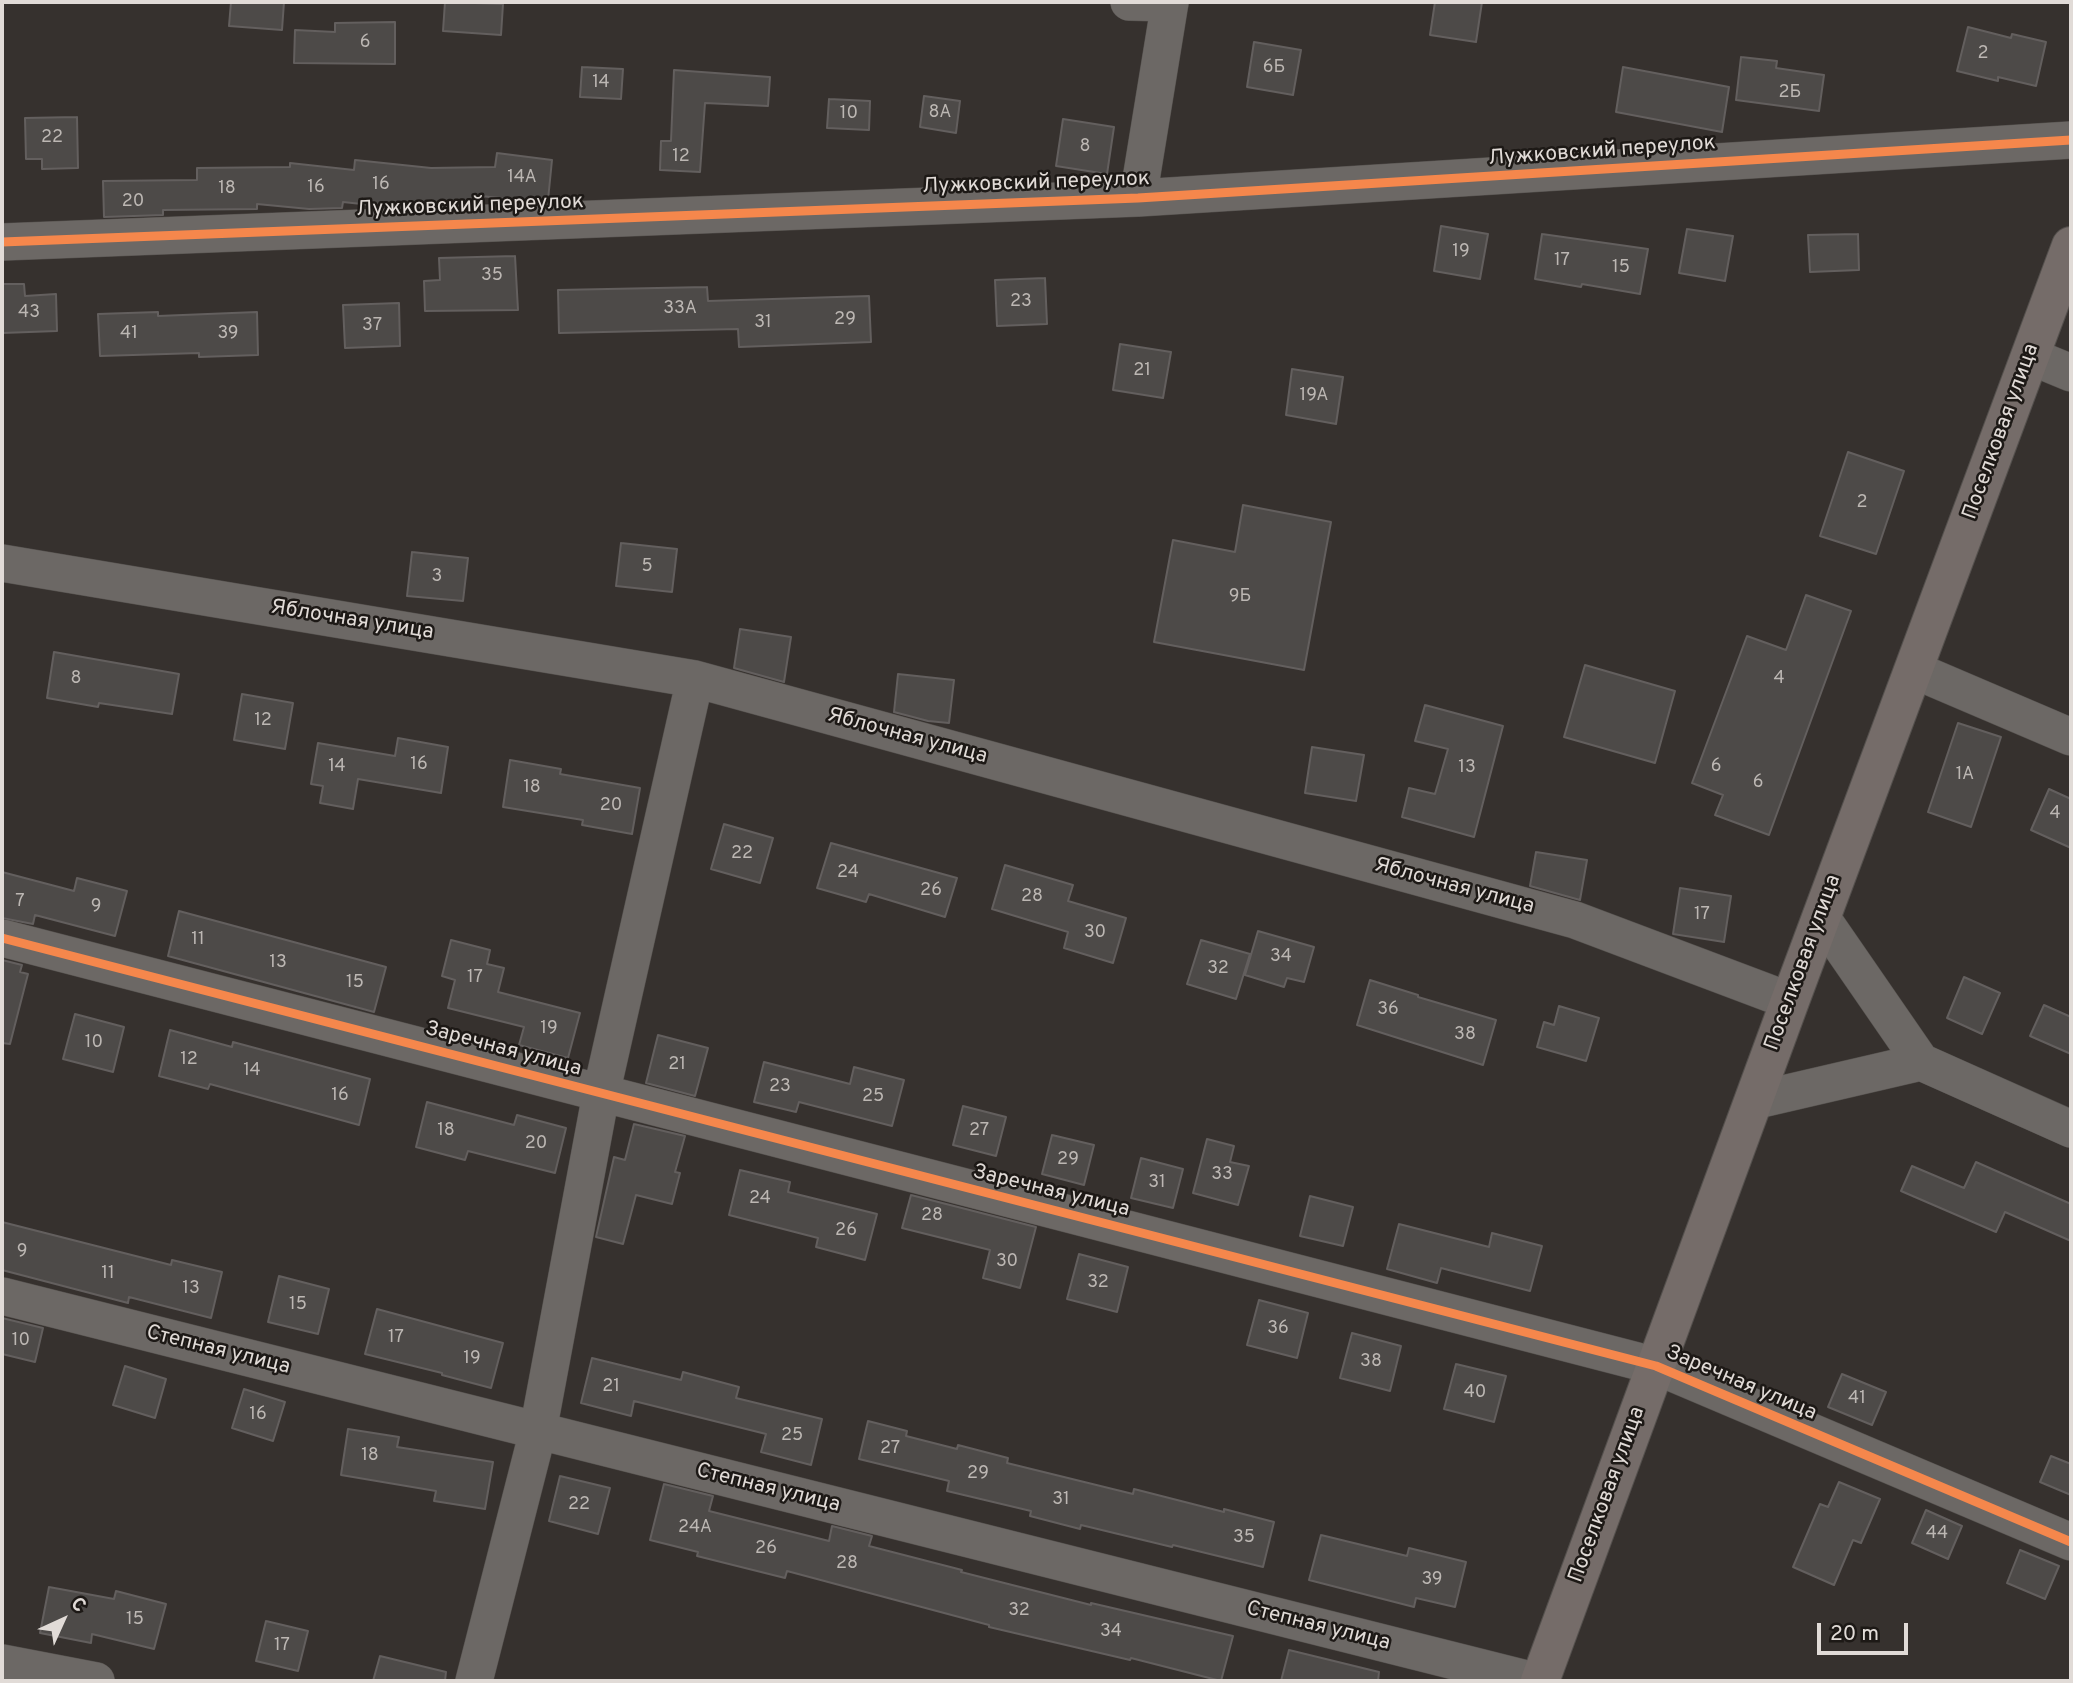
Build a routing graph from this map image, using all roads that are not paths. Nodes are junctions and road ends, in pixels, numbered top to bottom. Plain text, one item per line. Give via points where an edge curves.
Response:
1 (1129, 2) edge
2 (1170, 2) edge
3 (2071, 139) edge
4 (1138, 198) junction
5 (2, 242) edge
6 (2071, 246) edge
7 (2031, 356) junction
8 (2071, 373) edge
9 (2, 563) edge
10 (1914, 670) junction
11 (695, 679) junction
12 (2071, 737) edge
13 (1821, 917) junction
14 (2, 938) edge
15 (1790, 1001) junction
16 (1921, 1062) junction
17 (601, 1094) junction
18 (1753, 1101) junction
19 (2071, 1129) edge
20 (2, 1296) edge
21 (1657, 1366) junction
22 (538, 1431) junction
23 (2071, 1542) edge
24 (2, 1663) edge
25 (96, 1681) edge
26 (474, 1681) edge
27 (1534, 1681) edge
28 (1539, 1681) edge

1 - 2 street
2 - 4 street
3 - 4 street, Лужковский переулок
4 - 5 street, Лужковский переулок
6 - 7 highway, Поселковая улица
7 - 8 street
7 - 10 highway, Поселковая улица
9 - 11 street, Яблочная улица
10 - 12 street
10 - 13 highway, Поселковая улица
11 - 15 street, Яблочная улица via 1575,920
11 - 17 street
13 - 15 highway, Поселковая улица
13 - 16 street
14 - 17 street, Заречная улица
15 - 18 highway, Поселковая улица
16 - 18 street
16 - 19 street
17 - 21 street, Заречная улица
17 - 22 street
18 - 21 highway, Поселковая улица
20 - 22 street, Степная улица
21 - 23 street, Заречная улица
21 - 28 highway, Поселковая улица
22 - 26 street
22 - 27 street, Степная улица
24 - 25 street

